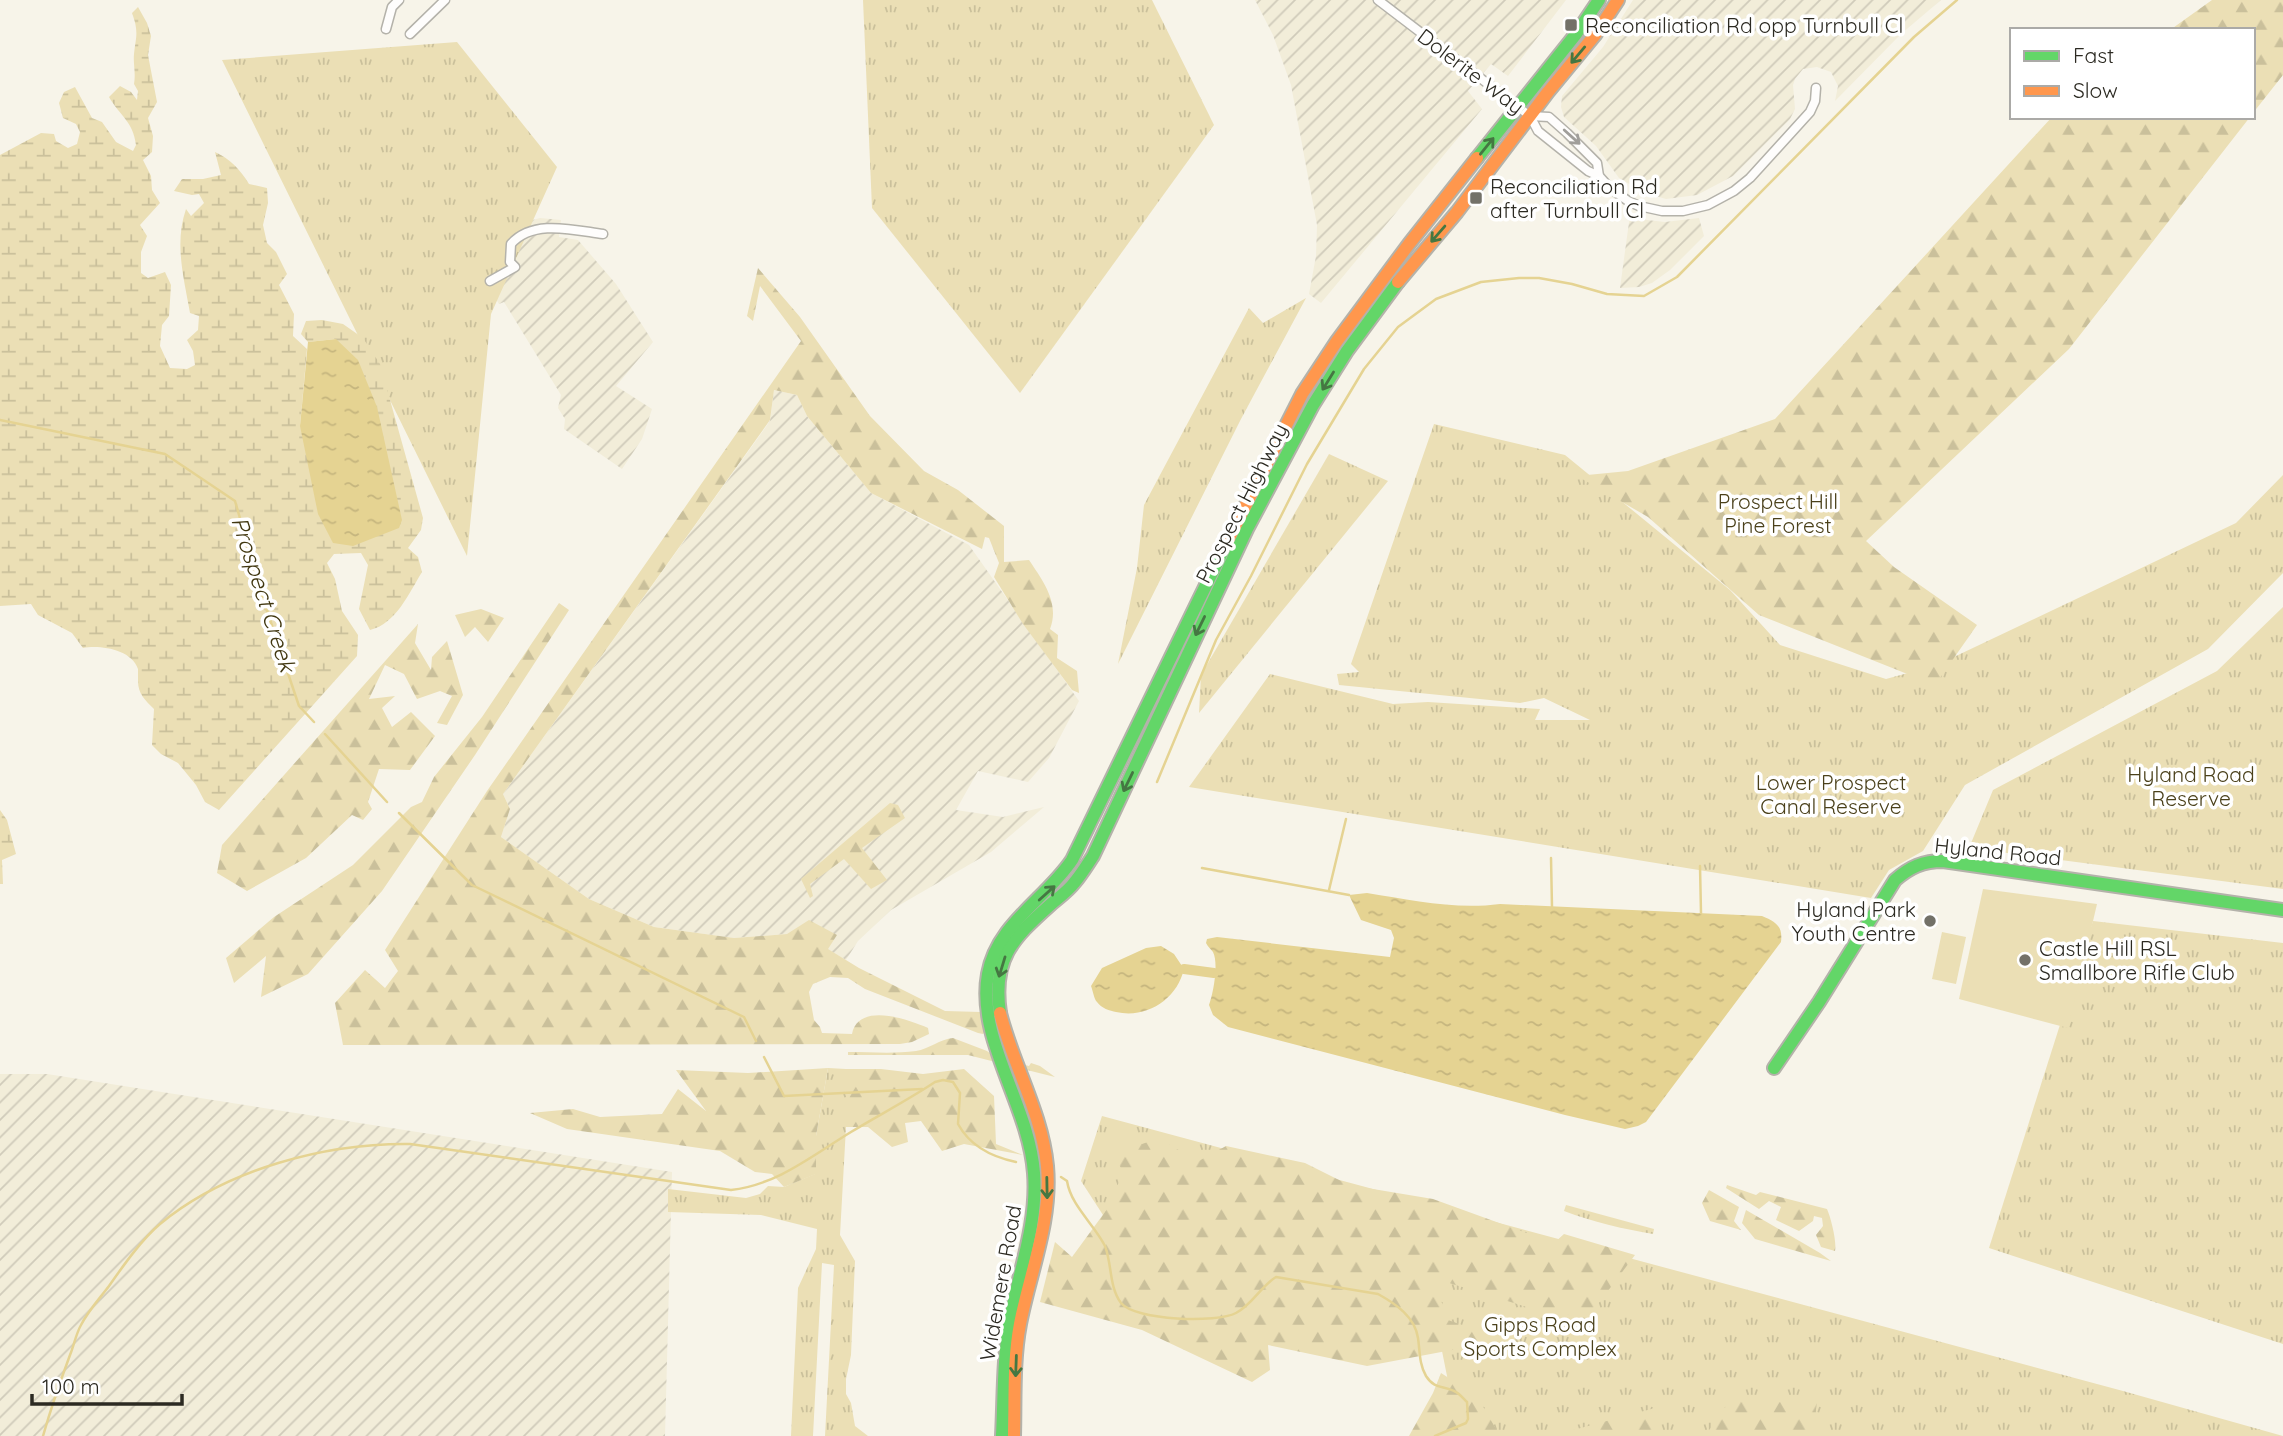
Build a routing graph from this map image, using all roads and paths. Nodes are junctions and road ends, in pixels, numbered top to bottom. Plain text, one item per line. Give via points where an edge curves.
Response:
1 (399, 0) edge
2 (445, 0) edge
3 (1378, 0) edge
4 (1599, 0) edge
5 (1618, 0) edge
6 (386, 29) dead end
7 (410, 34) dead end
8 (1816, 88) dead end
9 (1517, 107) junction
10 (1530, 116) junction
11 (1599, 176) junction
12 (603, 233) dead end
13 (490, 281) dead end
14 (2283, 910) edge
15 (1001, 1059) joint
16 (1016, 1063) joint
17 (1774, 1068) dead end
18 (1019, 1090) junction
19 (1039, 1226) junction
20 (1002, 1436) edge
21 (1014, 1436) edge

1 - 6 street
2 - 7 street
3 - 9 street, Dolerite Way
4 - 9 main road, Prospect Highway
5 -> 10 main road, Prospect Highway
8 - 11 street via 1810,112 1750,178 1708,205 1683,211 1639,206
9 - 10 street, Dolerite Way
15 -> 9 main road, Prospect Highway via 986,1001 988,971 998,945 1020,914 1059,881 1072,860 1302,394 1375,289
10 - 11 street via 1538,131
10 -> 11 street via 1549,117 1567,132 1597,163
10 -> 16 main road, Prospect Highway via 1346,351 1247,529 1093,856 1074,884 1028,923 1012,944 999,975 998,1003
12 - 13 street via 541,228 518,236 511,244 510,262 515,267
14 - 17 main road, Hyland Road via 1924,861 1895,880
15 - 18 main road, Widemere Road
16 - 18 main road, Widemere Road
18 - 19 main road, Widemere Road via 1047,1193
19 - 20 main road, Widemere Road via 1007,1340
19 -> 21 main road, Widemere Road via 1018,1336

